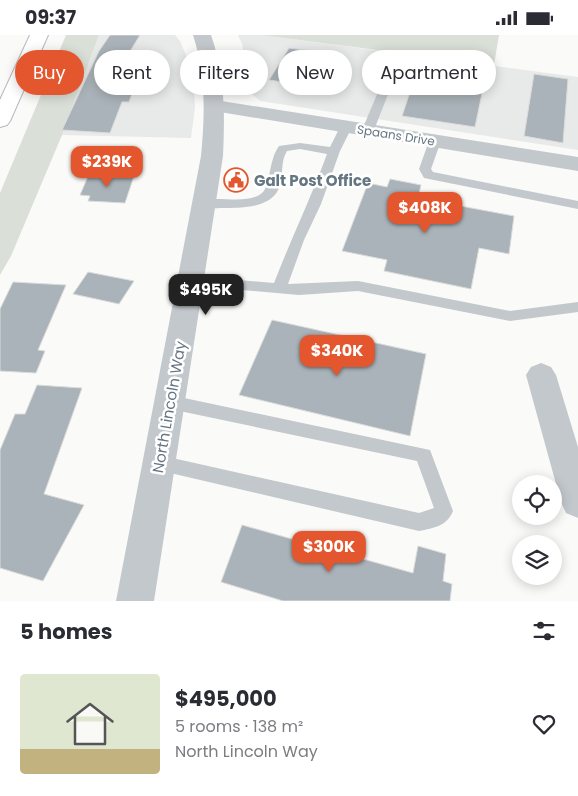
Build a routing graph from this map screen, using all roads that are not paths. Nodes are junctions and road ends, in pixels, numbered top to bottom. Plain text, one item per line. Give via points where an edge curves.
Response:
1 (39, 35) edge
2 (202, 35) edge
3 (382, 95) edge
4 (215, 106) junction
5 (0, 121) edge
6 (346, 127) junction
7 (368, 130) junction
8 (435, 141) junction
9 (334, 151) junction
10 (578, 164) edge
11 (204, 204) junction
12 (578, 205) edge
13 (190, 281) junction
14 (279, 288) junction
15 (578, 307) edge
16 (541, 375) dead end
17 (170, 403) junction
18 (572, 462) edge
19 (159, 463) junction
20 (578, 502) edge
21 (135, 601) edge

1 - 5 highway
2 - 4 street, North Lincoln Way via 211,68
3 - 7 lane
4 - 6 street, Spaans Drive
4 - 11 street, North Lincoln Way via 212,156
6 - 7 street, Spaans Drive
6 - 9 lane
7 - 8 street, Spaans Drive
8 - 10 street, Spaans Drive
8 - 12 lane via 425,169 428,175
9 - 11 lane via 300,146 284,148 279,153 274,185 268,197 257,202
9 - 14 lane
11 - 13 street, North Lincoln Way
13 - 14 lane
13 - 17 street, North Lincoln Way
14 - 15 lane via 299,290 358,286 510,316
16 - 18 street
17 - 19 street, North Lincoln Way
17 - 19 lane via 424,455 444,511 435,519 419,522
18 - 20 street
19 - 21 street, North Lincoln Way

